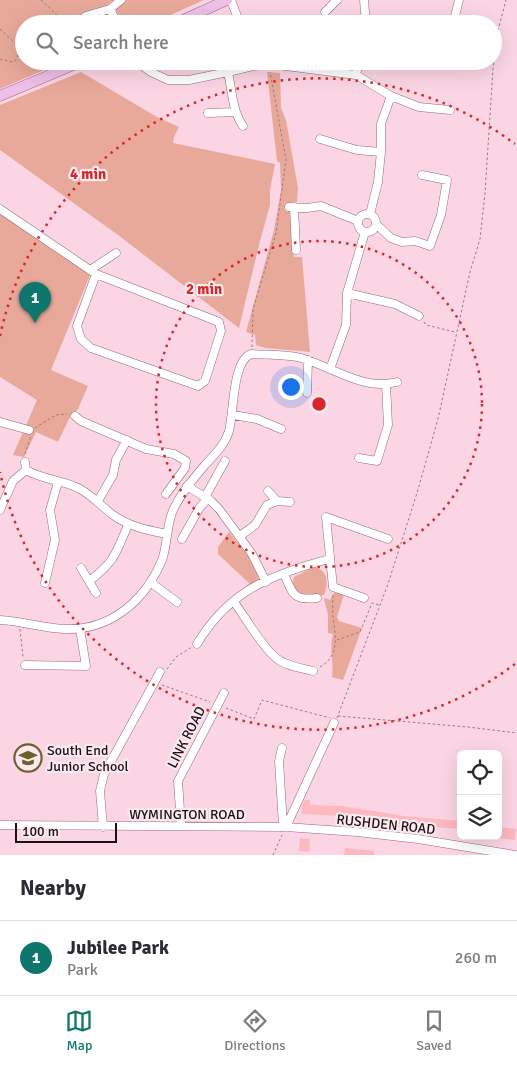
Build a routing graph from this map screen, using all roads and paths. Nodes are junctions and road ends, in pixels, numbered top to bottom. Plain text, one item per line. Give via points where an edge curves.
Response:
1 (41, 0) edge
2 (121, 0) edge
3 (226, 0) edge
4 (231, 0) edge
5 (337, 0) edge
6 (364, 0) edge
7 (459, 0) edge
8 (506, 0) edge
9 (110, 9) junction
10 (325, 12) dead end
11 (56, 15) edge
12 (89, 15) edge
13 (113, 15) edge
14 (194, 15) edge
15 (237, 15) edge
16 (365, 15) edge
17 (455, 15) edge
18 (502, 15) edge
19 (0, 29) edge
20 (15, 43) edge
21 (0, 59) edge
22 (15, 60) edge
23 (62, 70) edge
24 (148, 70) edge
25 (234, 70) edge
26 (270, 70) edge
27 (317, 70) edge
28 (357, 70) edge
29 (493, 70) edge
30 (228, 72) junction
31 (356, 75) junction
32 (0, 96) edge
33 (391, 96) junction
34 (450, 110) dead end
35 (208, 112) dead end
36 (236, 112) junction
37 (243, 126) dead end
38 (320, 139) dead end
39 (381, 152) junction
40 (422, 175) dead end
41 (0, 208) edge
42 (370, 214) junction
43 (358, 221) junction
44 (377, 225) junction
45 (365, 232) junction
46 (296, 250) dead end
47 (116, 253) dead end
48 (93, 272) junction
49 (347, 293) junction
50 (418, 316) joint
51 (457, 332) junction
52 (249, 355) junction
53 (308, 360) junction
54 (330, 369) junction
55 (397, 382) dead end
56 (386, 385) junction
57 (307, 393) dead end
58 (233, 414) junction
59 (75, 416) joint
60 (0, 422) edge
61 (281, 429) dead end
62 (29, 430) dead end
63 (127, 440) junction
64 (359, 458) dead end
65 (225, 461) dead end
66 (377, 461) junction
67 (26, 466) junction
68 (377, 471) dead end
69 (58, 482) junction
70 (187, 486) junction
71 (268, 491) dead end
72 (166, 494) dead end
73 (206, 498) junction
74 (98, 501) junction
75 (277, 501) junction
76 (290, 502) dead end
77 (325, 508) dead end
78 (0, 510) edge
79 (326, 518) junction
80 (128, 524) junction
81 (167, 534) junction
82 (240, 536) junction
83 (182, 539) dead end
84 (388, 539) dead end
85 (329, 559) junction
86 (81, 568) dead end
87 (284, 574) junction
88 (89, 581) junction
89 (150, 582) junction
90 (266, 582) junction
91 (45, 583) dead end
92 (333, 587) junction
93 (96, 593) dead end
94 (317, 598) dead end
95 (364, 598) dead end
96 (177, 602) dead end
97 (234, 602) junction
98 (380, 606) junction
99 (0, 620) edge
100 (19, 621) junction
101 (80, 629) junction
102 (336, 640) junction
103 (197, 644) joint
104 (25, 665) joint
105 (313, 671) joint
106 (160, 672) joint
107 (154, 682) junction
108 (224, 693) dead end
109 (217, 705) junction
110 (336, 719) junction
111 (517, 732) edge
112 (282, 748) dead end
113 (0, 825) edge
114 (181, 825) junction
115 (285, 826) junction
116 (103, 827) junction
117 (273, 855) edge
118 (515, 855) edge

1 - 11 path
2 - 9 street
3 - 14 main road
4 - 15 street
5 - 10 street
6 - 16 street
7 - 17 street
8 - 18 path
9 - 12 street
9 - 13 street
19 - 20 path
21 - 22 path
23 - 32 main road
24 - 30 street via 168,80 189,80
25 - 30 street
26 - 52 path via 286,160 276,233 253,309
27 - 31 street
28 - 31 street
29 - 51 path via 480,239
30 - 36 street
31 - 33 street
33 - 34 street via 419,107
33 - 39 street via 381,124
35 - 36 street
36 - 37 street
38 - 39 street via 357,150
39 - 42 street
40 - 44 street via 447,180 442,215 430,246 391,238
41 - 48 street
42 - 43 street
42 - 44 street
43 - 45 street via 360,229
43 - 46 street via 321,206 292,207
44 - 45 street
45 - 49 street
47 - 48 street
48 - 48 street via 219,322 221,331 205,381 198,386 91,348 81,339 77,326
49 - 50 street via 395,304
49 - 54 street via 346,325
50 - 51 path via 426,325
51 - 98 path via 438,419
52 - 53 street
52 - 58 street via 239,372
53 - 54 street
53 - 57 street
54 - 56 street via 353,380
55 - 56 street
56 - 66 street via 388,425
58 - 61 street
58 - 70 street via 222,446
59 - 63 street
59 - 67 path via 56,415 37,426 26,452
60 - 62 street
63 - 72 street via 146,449 174,454 186,461 185,468
63 - 74 street
64 - 66 street
65 - 73 street
66 - 68 street
67 - 69 street via 36,476
67 - 78 street via 13,481
69 - 74 street via 79,489
69 - 91 street via 50,510 55,540
70 - 73 street
70 - 81 street via 173,510
71 - 75 street
73 - 82 street
73 - 83 street
74 - 80 street
75 - 76 street
75 - 82 street via 267,505 255,525
77 - 79 street
79 - 84 street
79 - 85 street
80 - 81 street
80 - 88 street via 113,560
81 - 89 street via 162,559
82 - 90 street
85 - 87 street
85 - 92 street
86 - 88 street
87 - 90 street
87 - 94 street via 296,597
88 - 93 street
89 - 96 street
89 - 101 street via 136,602 120,615
90 - 97 street
92 - 95 street
92 - 102 path
97 - 103 street via 207,627
97 - 105 street via 276,659
98 - 102 path via 372,603 360,632
98 - 110 path
99 - 100 street
100 - 101 street via 45,627
100 - 104 path
101 - 104 street via 86,666
102 - 105 path via 336,648 330,658
103 - 106 path via 176,657 165,672
106 - 107 street
107 - 109 path
107 - 116 street via 104,774 100,792
108 - 109 street, LINK ROAD
109 - 110 path via 254,719 262,700
109 - 114 street, LINK ROAD via 178,781
110 - 111 path
110 - 115 street
112 - 115 street via 279,762
113 - 116 street, WYMINGTON ROAD
114 - 115 street, WYMINGTON ROAD
114 - 116 street, WYMINGTON ROAD
115 - 117 path
115 - 118 street, RUSHDEN ROAD via 418,839

